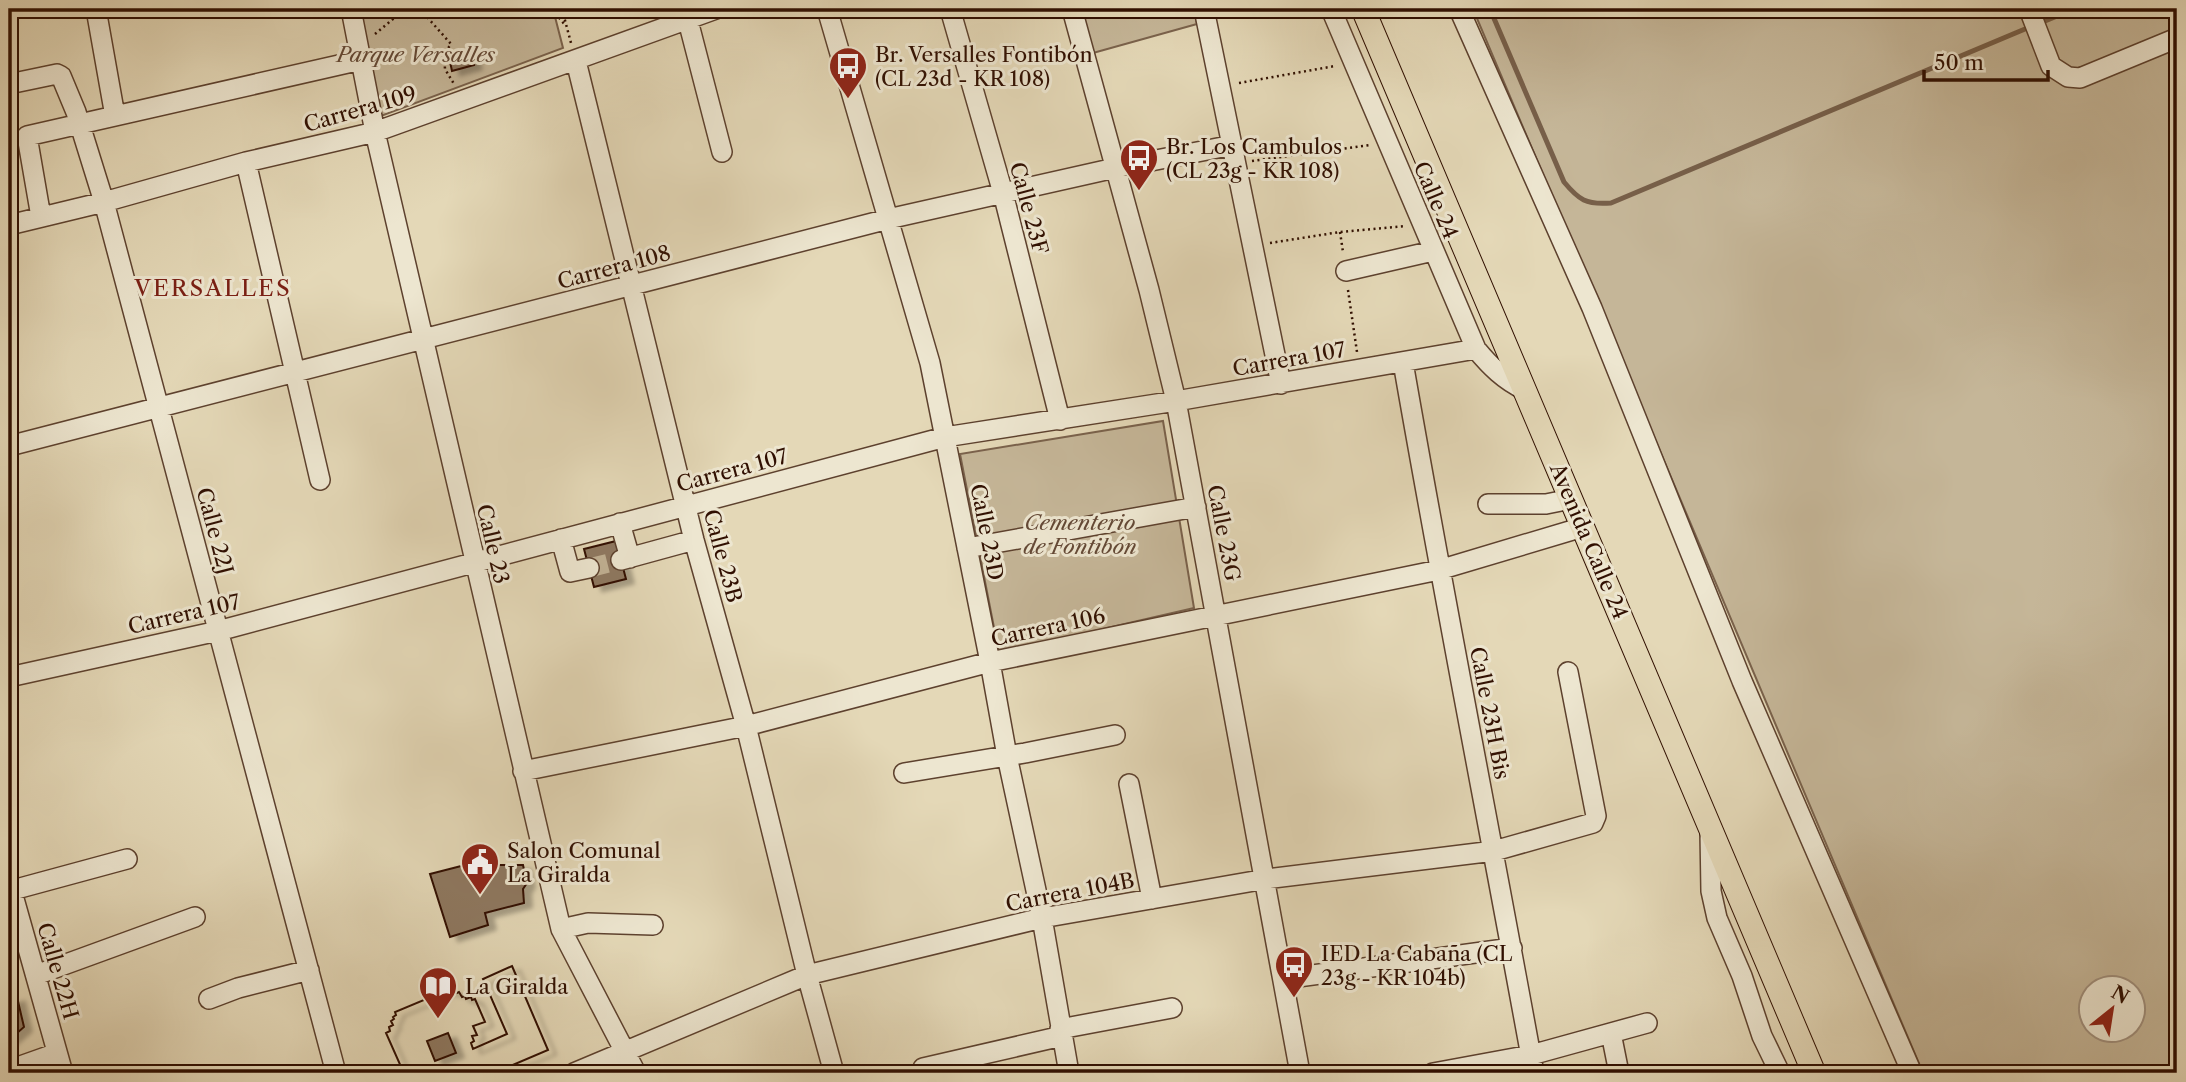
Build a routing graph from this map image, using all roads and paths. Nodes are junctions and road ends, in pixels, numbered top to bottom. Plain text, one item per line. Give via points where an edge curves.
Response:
1 (96, 9) edge
2 (351, 9) edge
3 (405, 9) edge
4 (420, 9) edge
5 (552, 9) edge
6 (562, 9) edge
7 (716, 9) edge
8 (827, 9) edge
9 (950, 9) edge
10 (1072, 9) edge
11 (1204, 9) edge
12 (1331, 9) edge
13 (1363, 9) edge
14 (1459, 9) edge
15 (2029, 9) edge
16 (686, 14) edge
17 (567, 27) junction
18 (2177, 38) edge
19 (359, 51) junction
20 (576, 61) junction
21 (1352, 62) junction
22 (9, 84) edge
23 (1221, 87) junction
24 (466, 99) junction
25 (115, 116) junction
26 (79, 124) junction
27 (375, 132) junction
28 (1387, 143) junction
29 (722, 152) dead end
30 (1235, 154) junction
31 (246, 162) junction
32 (1115, 168) junction
33 (1003, 193) junction
34 (104, 202) junction
35 (41, 217) junction
36 (888, 219) junction
37 (1422, 224) junction
38 (9, 225) edge
39 (1456, 228) junction
40 (1340, 232) junction
41 (1253, 245) junction
42 (1433, 251) junction
43 (1346, 271) junction
44 (1442, 271) junction
45 (632, 285) junction
46 (422, 340) junction
47 (1476, 349) junction
48 (1403, 362) junction
49 (1359, 370) junction
50 (294, 372) junction
51 (1281, 384) junction
52 (1525, 390) junction
53 (1176, 401) junction
54 (158, 406) junction
55 (1060, 420) junction
56 (945, 438) junction
57 (9, 446) edge
58 (320, 480) dead end
59 (1571, 499) junction
60 (1488, 504) dead end
61 (687, 506) junction
62 (1196, 507) junction
63 (620, 523) junction
64 (1583, 527) junction
65 (561, 539) junction
66 (694, 540) junction
67 (967, 548) junction
68 (474, 562) junction
69 (589, 568) tunnel mouth
70 (1439, 570) junction
71 (1216, 615) junction
72 (218, 631) junction
73 (990, 662) junction
74 (1568, 672) dead end
75 (9, 677) edge
76 (746, 726) junction
77 (1115, 735) dead end
78 (1007, 755) junction
79 (523, 771) junction
80 (904, 773) dead end
81 (1129, 784) dead end
82 (1710, 831) junction
83 (1494, 851) junction
84 (127, 859) dead end
85 (1266, 879) junction
86 (9, 888) edge
87 (1152, 900) junction
88 (195, 917) dead end
89 (1042, 918) junction
90 (653, 925) dead end
91 (561, 929) junction
92 (1512, 948) junction
93 (309, 970) junction
94 (36, 975) junction
95 (807, 975) junction
96 (1283, 979) junction
97 (209, 999) dead end
98 (1172, 1008) dead end
99 (1647, 1023) dead end
100 (1061, 1032) junction
101 (1611, 1033) junction
102 (624, 1052) junction
103 (57, 1053) junction
104 (1533, 1064) edge
105 (923, 1068) dead end
106 (9, 1070) edge
107 (63, 1073) edge
108 (336, 1073) edge
109 (574, 1073) edge
110 (636, 1073) edge
111 (834, 1073) edge
112 (1069, 1073) edge
113 (1300, 1073) edge
114 (1433, 1073) edge
115 (1619, 1073) edge
116 (1780, 1073) edge
117 (1814, 1073) edge
118 (1912, 1073) edge

1 - 25 street
2 - 19 street, Calle 23
3 - 19 path
4 - 24 path via 451,44 444,54 445,69
5 - 17 path
6 - 17 path
7 - 16 street, Carrera 109
8 - 36 street, Calle 23D
9 - 33 street, Calle 23F
10 - 32 street, Calle 23G
11 - 23 street
12 - 21 street, Calle 24
13 - 39 main road, Avenida Calle 24
14 - 118 street via 1592,308 1742,681
15 - 18 street via 2051,66 2068,77 2080,78
16 - 20 street, Carrera 109
16 - 29 street
17 - 20 path
19 - 25 street
19 - 27 street, Calle 23
20 - 24 street, Carrera 109
20 - 45 street, Calle 23B
21 - 23 path
21 - 28 street, Calle 24
22 - 26 street, Calle 22J via 61,76
23 - 30 street
24 - 27 street, Carrera 109
25 - 26 street
26 - 34 street, Calle 22J
26 - 35 street via 27,136
27 - 31 street, Carrera 109
27 - 46 street, Calle 23
28 - 30 path
28 - 37 street, Calle 24
30 - 32 street, Carrera 108
30 - 41 street
31 - 34 street, Carrera 109
31 - 50 street
32 - 33 street, Carrera 108
32 - 53 street, Calle 23G
33 - 36 street, Carrera 108
33 - 55 street, Calle 23F
34 - 35 street, Carrera 109
34 - 54 street, Calle 22J
35 - 38 street, Carrera 109
36 - 45 street, Carrera 108
36 - 56 street, Calle 23D via 930,363
37 - 40 path
37 - 42 street, Calle 24
39 - 44 street
39 - 52 main road, Avenida Calle 24
40 - 41 path
40 - 43 path
41 - 51 street
42 - 43 street
42 - 44 street, Calle 24
43 - 49 path
44 - 47 street, Calle 24
45 - 46 street, Carrera 108
45 - 61 street, Calle 23B
46 - 50 street, Carrera 108
46 - 68 street, Calle 23
47 - 48 street, Carrera 107
47 - 52 street, Calle 24 via 1493,369
48 - 49 street, Carrera 107
48 - 70 street, Calle 23H Bis
49 - 51 street, Carrera 107
50 - 54 street, Carrera 108
50 - 58 street
51 - 53 street, Carrera 107
52 - 59 main road, Avenida Calle 24
53 - 55 street, Carrera 107
53 - 62 street, Calle 23G
54 - 57 street, Carrera 108
54 - 72 street, Calle 22J
55 - 56 street, Carrera 107
56 - 61 street, Carrera 107
56 - 67 street, Calle 23D
59 - 60 street
59 - 64 main road, Avenida Calle 24
61 - 63 street, Carrera 107
61 - 66 street, Calle 23B
62 - 67 street
62 - 71 street, Calle 23G
63 - 65 street, Carrera 107
63 - 66 street via 625,559
64 - 70 street, Carrera 106
64 - 82 main road, Avenida Calle 24
65 - 68 street, Carrera 107
65 - 69 street via 570,572
66 - 76 street, Calle 23B
67 - 73 street, Calle 23D
68 - 72 street, Carrera 107
68 - 79 street, Calle 23
70 - 71 street, Carrera 106
70 - 83 street, Calle 23H Bis
71 - 73 street, Carrera 106
71 - 85 street, Calle 23G
72 - 75 street, Carrera 107
72 - 93 street, Calle 22J
73 - 76 street, Carrera 106
73 - 78 street, Calle 23D
74 - 83 street, Carrera 104B via 1596,816 1592,823
76 - 79 street, Carrera 106
76 - 95 street, Calle 23B
77 - 78 street
78 - 80 street
78 - 89 street, Calle 23D
79 - 91 street, Calle 23
81 - 87 street
82 - 116 street via 1711,891 1717,918
82 - 117 main road, Avenida Calle 24
83 - 85 street, Carrera 104B
83 - 92 street, Calle 23H Bis
84 - 86 street
85 - 87 street, Carrera 104B
85 - 96 street, Calle 23G
86 - 94 street, Calle 22H
87 - 89 street, Carrera 104B
88 - 94 street
89 - 95 street, Carrera 104B
89 - 100 street, Calle 23D
90 - 91 street via 588,923
91 - 102 street, Calle 23
92 - 96 street
92 - 104 street, Calle 23H Bis
93 - 97 street
93 - 108 street, Calle 22J
94 - 103 street, Calle 22H
95 - 102 street, Carrera 104B
95 - 111 street, Calle 23B
96 - 113 street, Calle 23G
98 - 100 street
99 - 101 street
100 - 105 street
100 - 112 street, Calle 23D
101 - 104 street
101 - 115 street
102 - 109 street, Carrera 104B
102 - 110 street, Calle 23
103 - 106 street
103 - 107 street, Calle 22H
104 - 114 street

